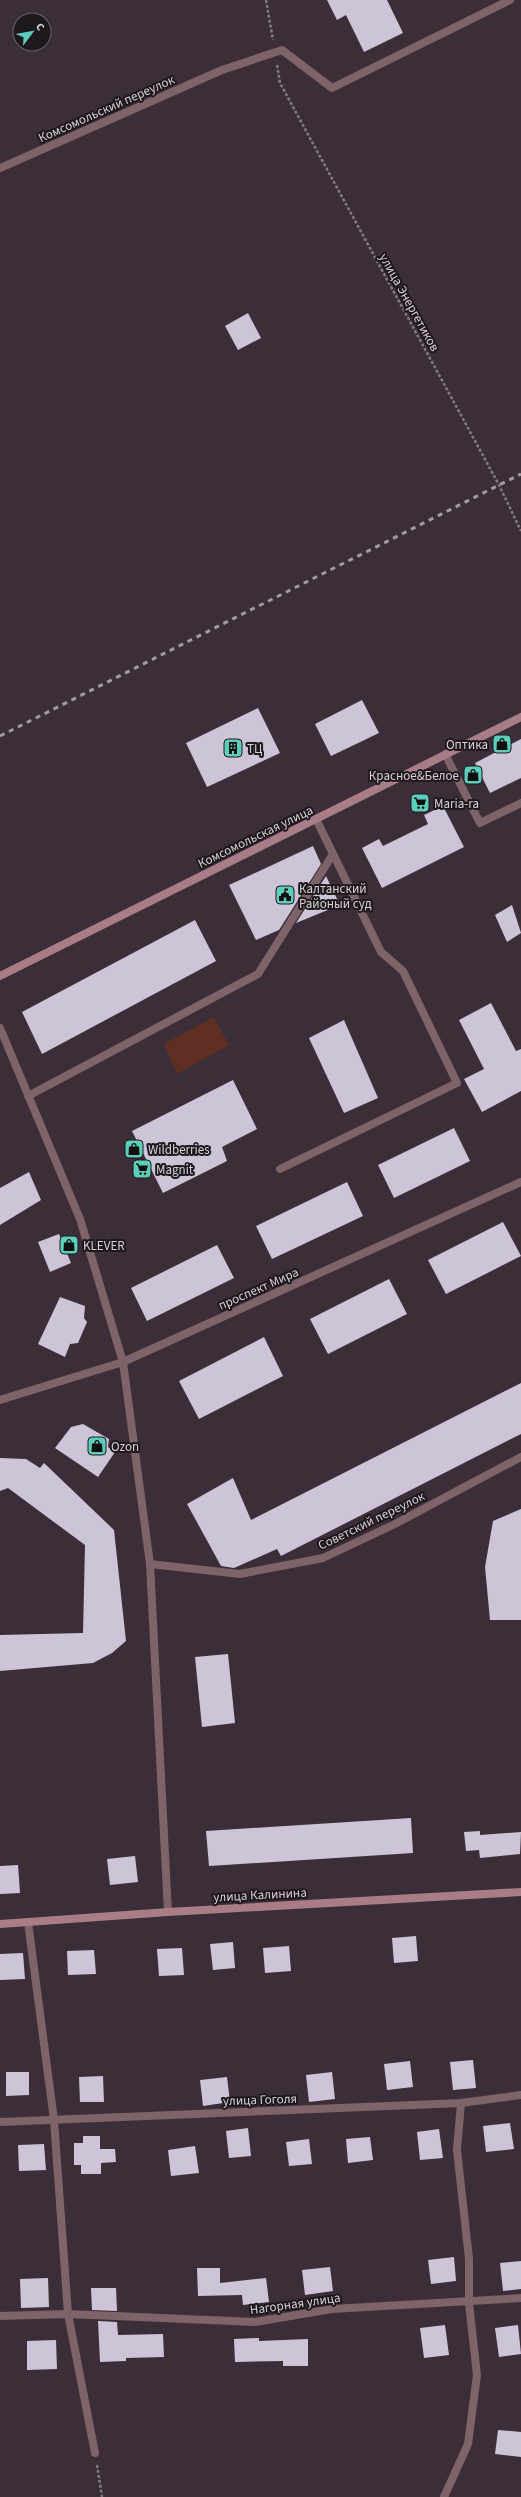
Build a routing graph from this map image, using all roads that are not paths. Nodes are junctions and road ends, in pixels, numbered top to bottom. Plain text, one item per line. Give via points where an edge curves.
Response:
1 (510, 0) edge
2 (0, 168) edge
3 (521, 717) edge
4 (445, 754) junction
5 (521, 803) edge
6 (316, 819) junction
7 (333, 854) junction
8 (0, 976) edge
9 (0, 1028) edge
10 (28, 1096) junction
11 (280, 1169) dead end
12 (521, 1182) edge
13 (123, 1362) junction
14 (0, 1400) edge
15 (521, 1457) edge
16 (150, 1564) junction
17 (521, 1892) edge
18 (168, 1912) junction
19 (28, 1922) junction
20 (0, 1924) edge
21 (521, 2095) edge
22 (461, 2103) junction
23 (54, 2120) junction
24 (0, 2122) edge
25 (521, 2298) edge
26 (469, 2303) junction
27 (68, 2314) junction
28 (0, 2316) edge
29 (94, 2453) road end
30 (444, 2497) edge

1 - 2 street, Комсомольский переулок via 332,88 282,50 222,70
3 - 4 street, Комсомольская улица
4 - 5 street via 480,823
4 - 6 street, Комсомольская улица
6 - 7 street
6 - 8 street, Комсомольская улица
7 - 10 street via 258,974
7 - 11 street via 381,952 402,971 458,1083
9 - 10 street
10 - 13 street via 80,1219
12 - 13 street, проспект Мира
13 - 14 street, проспект Мира
13 - 16 street
15 - 16 street, Советский переулок via 393,1525 323,1558 240,1574
16 - 18 street
17 - 18 street, улица Калинина
18 - 19 street, улица Калинина
19 - 20 street, улица Калинина
19 - 23 street
21 - 22 street, улица Гоголя
22 - 23 street, улица Гоголя
22 - 26 street via 457,2150 468,2259
23 - 24 street, улица Гоголя
23 - 27 street
25 - 26 street, Нагорная улица
26 - 27 street, Нагорная улица via 332,2308 255,2322
26 - 30 street via 477,2375 468,2444
27 - 28 street, Нагорная улица
27 - 29 street

